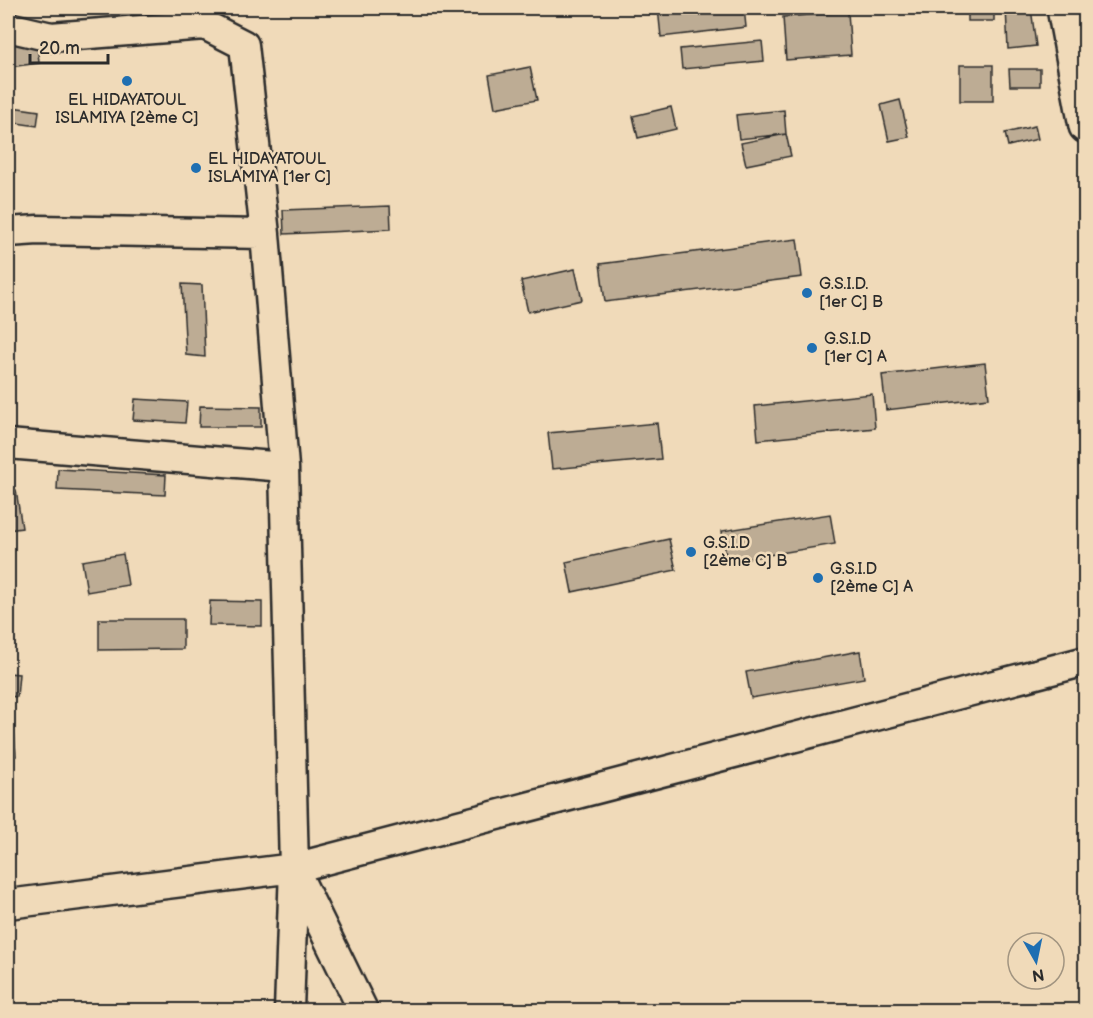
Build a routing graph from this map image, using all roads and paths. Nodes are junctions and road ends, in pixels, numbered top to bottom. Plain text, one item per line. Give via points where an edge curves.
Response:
1 (1064, 8) edge
2 (196, 16) edge
3 (8, 27) edge
4 (1086, 126) edge
5 (8, 232) edge
6 (266, 234) junction
7 (8, 444) edge
8 (284, 467) junction
9 (1086, 660) edge
10 (294, 868) junction
11 (8, 904) edge
12 (289, 1011) edge
13 (363, 1011) edge

1 - 4 street
2 - 3 street via 51,37
2 - 6 street via 244,45
5 - 6 street
6 - 8 street
7 - 8 street
8 - 10 street
9 - 10 street
10 - 11 street
10 - 12 street
10 - 13 street

